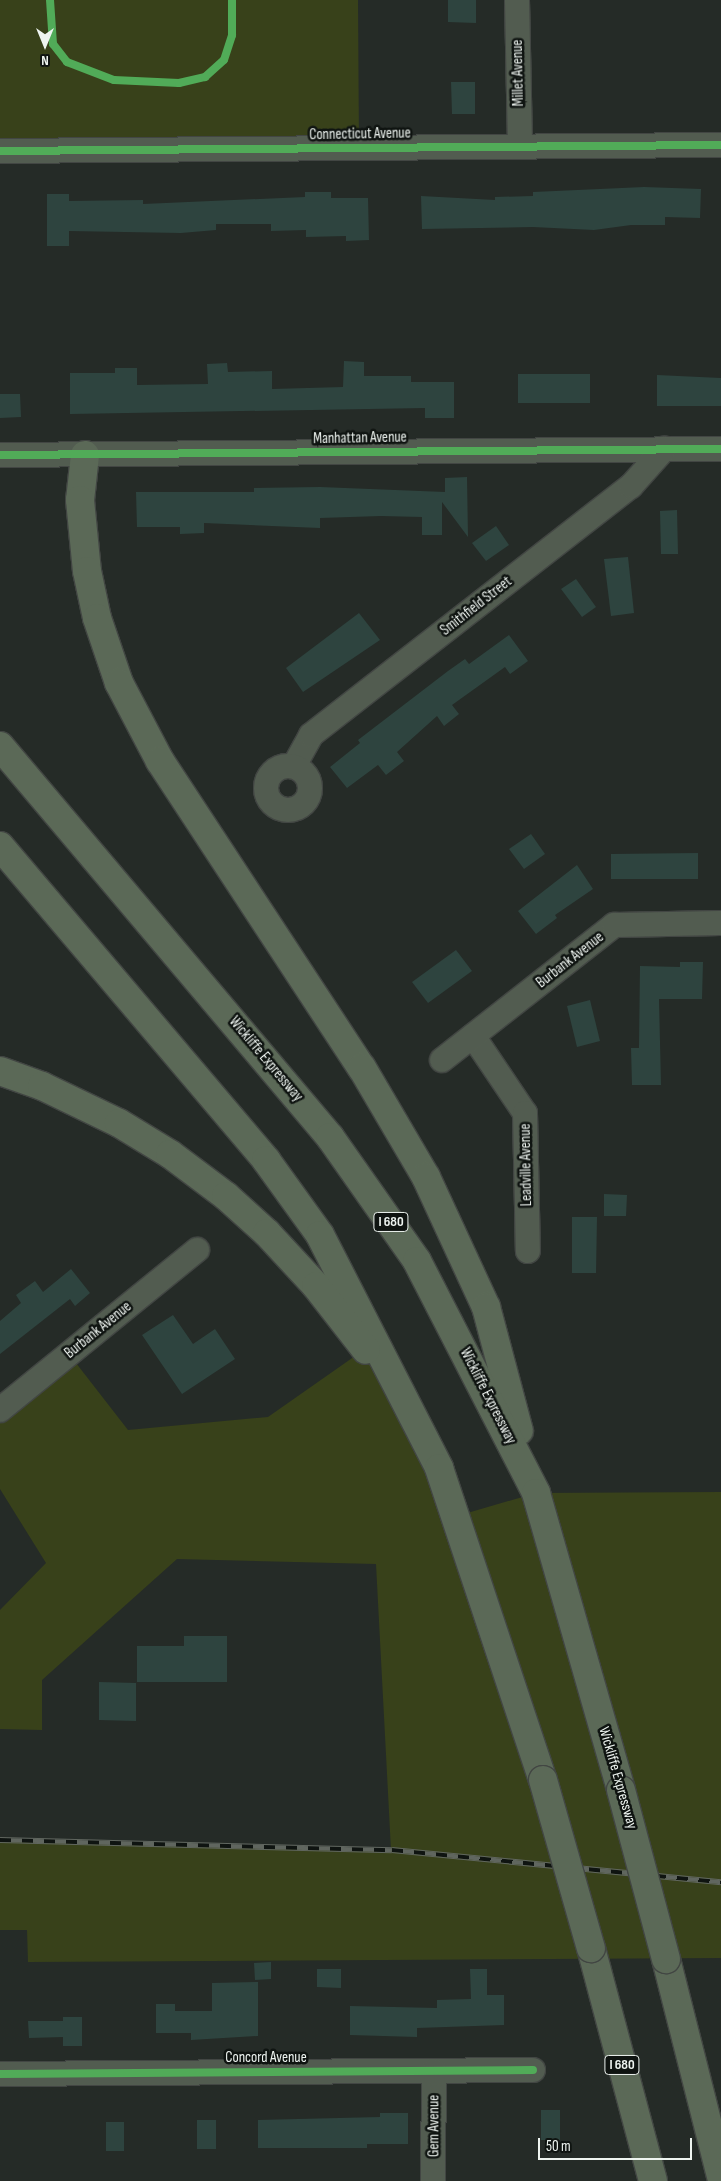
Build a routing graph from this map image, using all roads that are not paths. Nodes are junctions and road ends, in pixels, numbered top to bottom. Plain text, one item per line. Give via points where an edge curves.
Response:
1 (517, 0) edge
2 (721, 145) edge
3 (520, 146) junction
4 (0, 151) edge
5 (721, 448) edge
6 (664, 449) junction
7 (0, 455) edge
8 (85, 455) junction
9 (0, 746) edge
10 (294, 766) dead end
11 (0, 846) edge
12 (721, 923) edge
13 (473, 1036) junction
14 (442, 1060) dead end
15 (0, 1071) edge
16 (197, 1250) dead end
17 (528, 1251) dead end
18 (408, 1404) junction
19 (0, 1410) edge
20 (536, 1493) junction
21 (533, 2070) dead end
22 (434, 2071) junction
23 (0, 2074) edge
24 (721, 2176) edge
25 (433, 2181) edge
26 (653, 2181) edge

1 - 3 street, Millet Avenue
2 - 3 street, Connecticut Avenue
3 - 4 street, Connecticut Avenue
5 - 6 street, Manhattan Avenue
6 - 8 street, Manhattan Avenue
6 - 10 street, Smithfield Street via 631,486 311,735
7 - 8 street, Manhattan Avenue
8 - 20 highway via 80,500 87,571 97,618 119,683 160,761 362,1068 426,1176 486,1307
9 - 20 highway, Wickliffe Expressway / I 680 via 252,1042 368,1188 417,1261
11 - 18 highway, I 680 via 295,1199 320,1235
12 - 13 street, Burbank Avenue via 614,926
13 - 14 street, Burbank Avenue
13 - 17 street, Leadville Avenue via 525,1113
15 - 18 highway via 42,1086 119,1123 170,1154 226,1196 267,1233 316,1286
16 - 19 street, Burbank Avenue
18 - 26 highway, I 680, bridge via 439,1468 457,1516 543,1780
20 - 24 highway, Wickliffe Expressway / I 680, bridge via 621,1790
21 - 22 street, Concord Avenue
22 - 23 street, Concord Avenue
22 - 25 street, Gem Avenue

